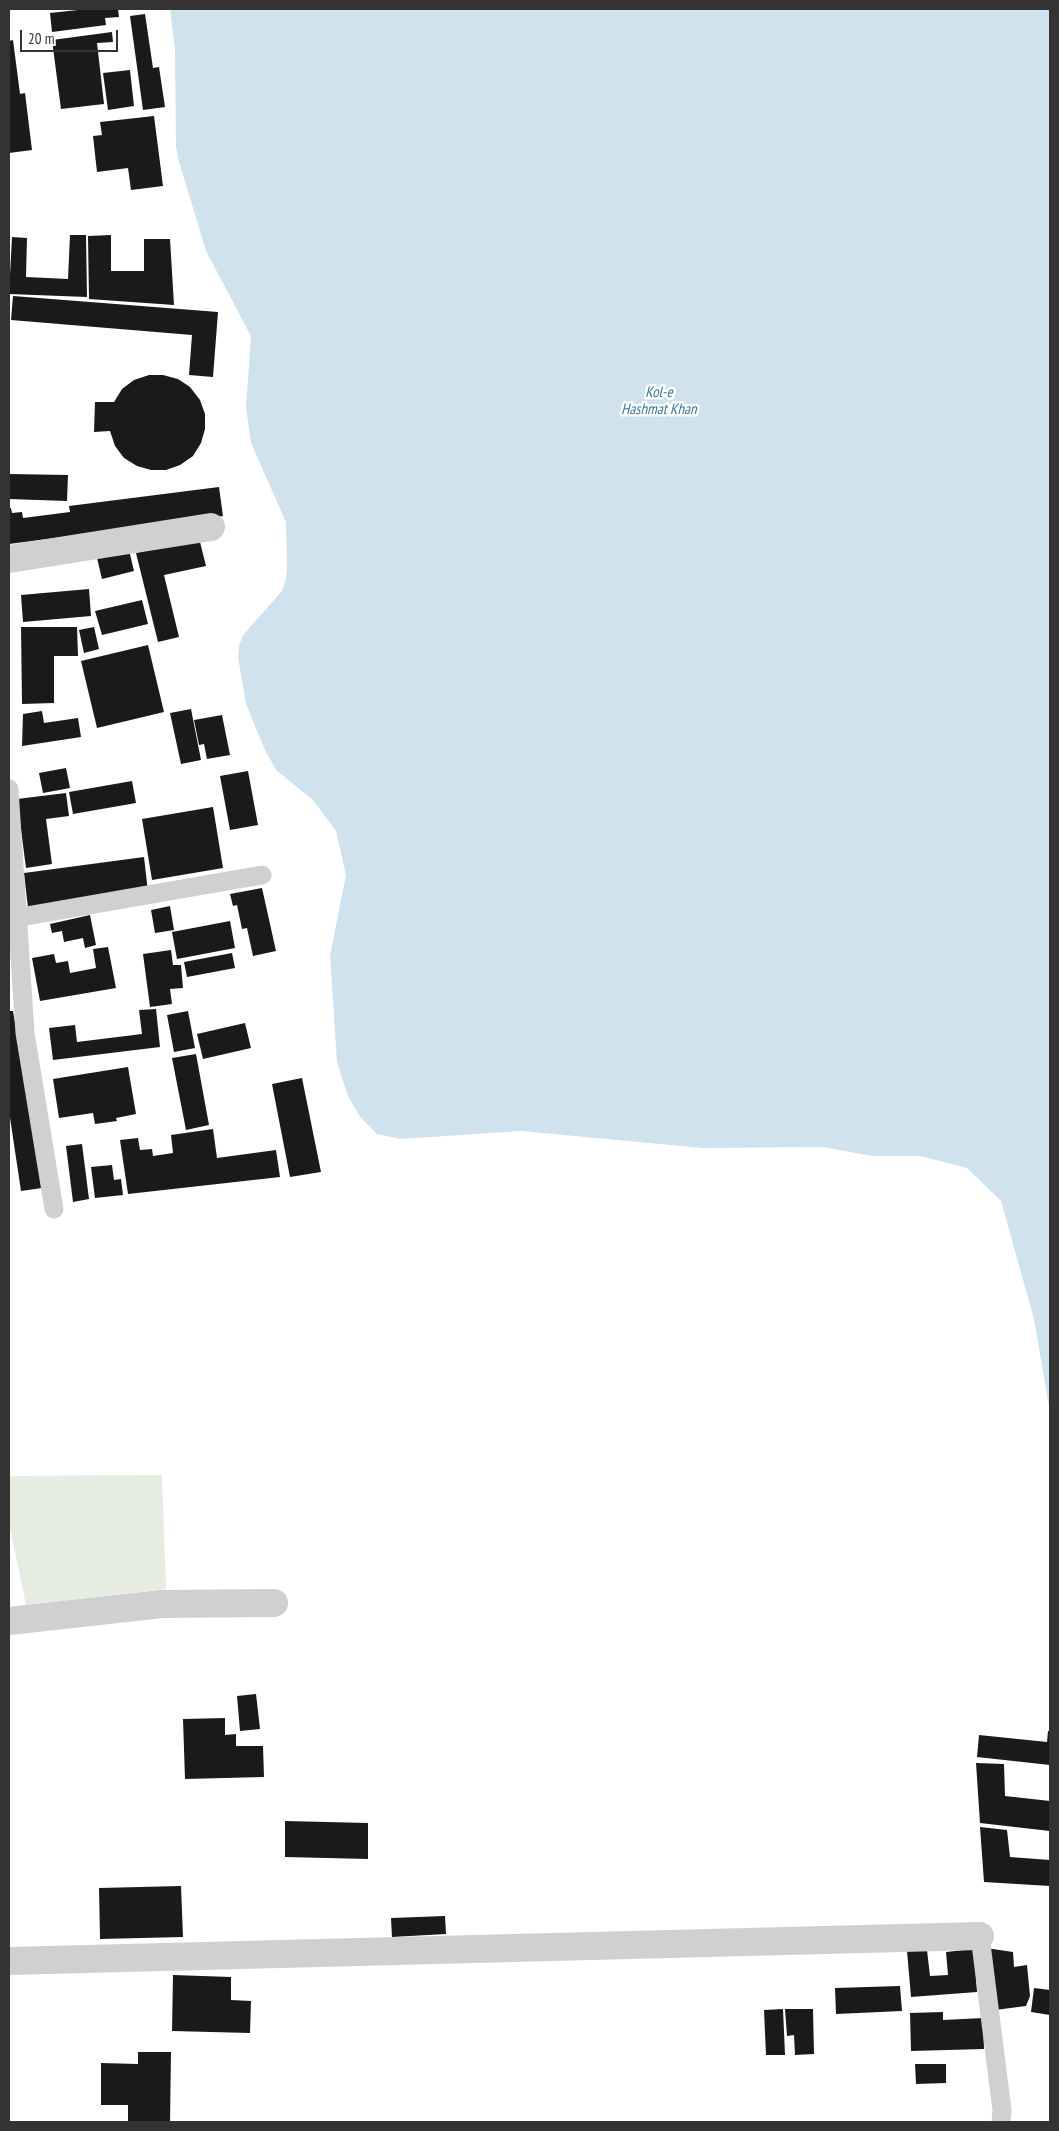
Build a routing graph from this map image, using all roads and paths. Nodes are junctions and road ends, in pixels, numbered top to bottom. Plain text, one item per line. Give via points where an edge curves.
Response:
1 (211, 527) dead end
2 (9, 559) edge
3 (9, 789) edge
4 (262, 875) dead end
5 (14, 918) edge
6 (54, 1209) dead end
7 (274, 1603) dead end
8 (9, 1621) edge
9 (980, 1936) joint
10 (9, 1961) edge
11 (1002, 2122) edge

1 - 2 street
3 - 5 lane
4 - 5 lane
5 - 6 lane via 25,1033
7 - 8 street via 162,1604
9 - 10 street
9 - 11 lane

